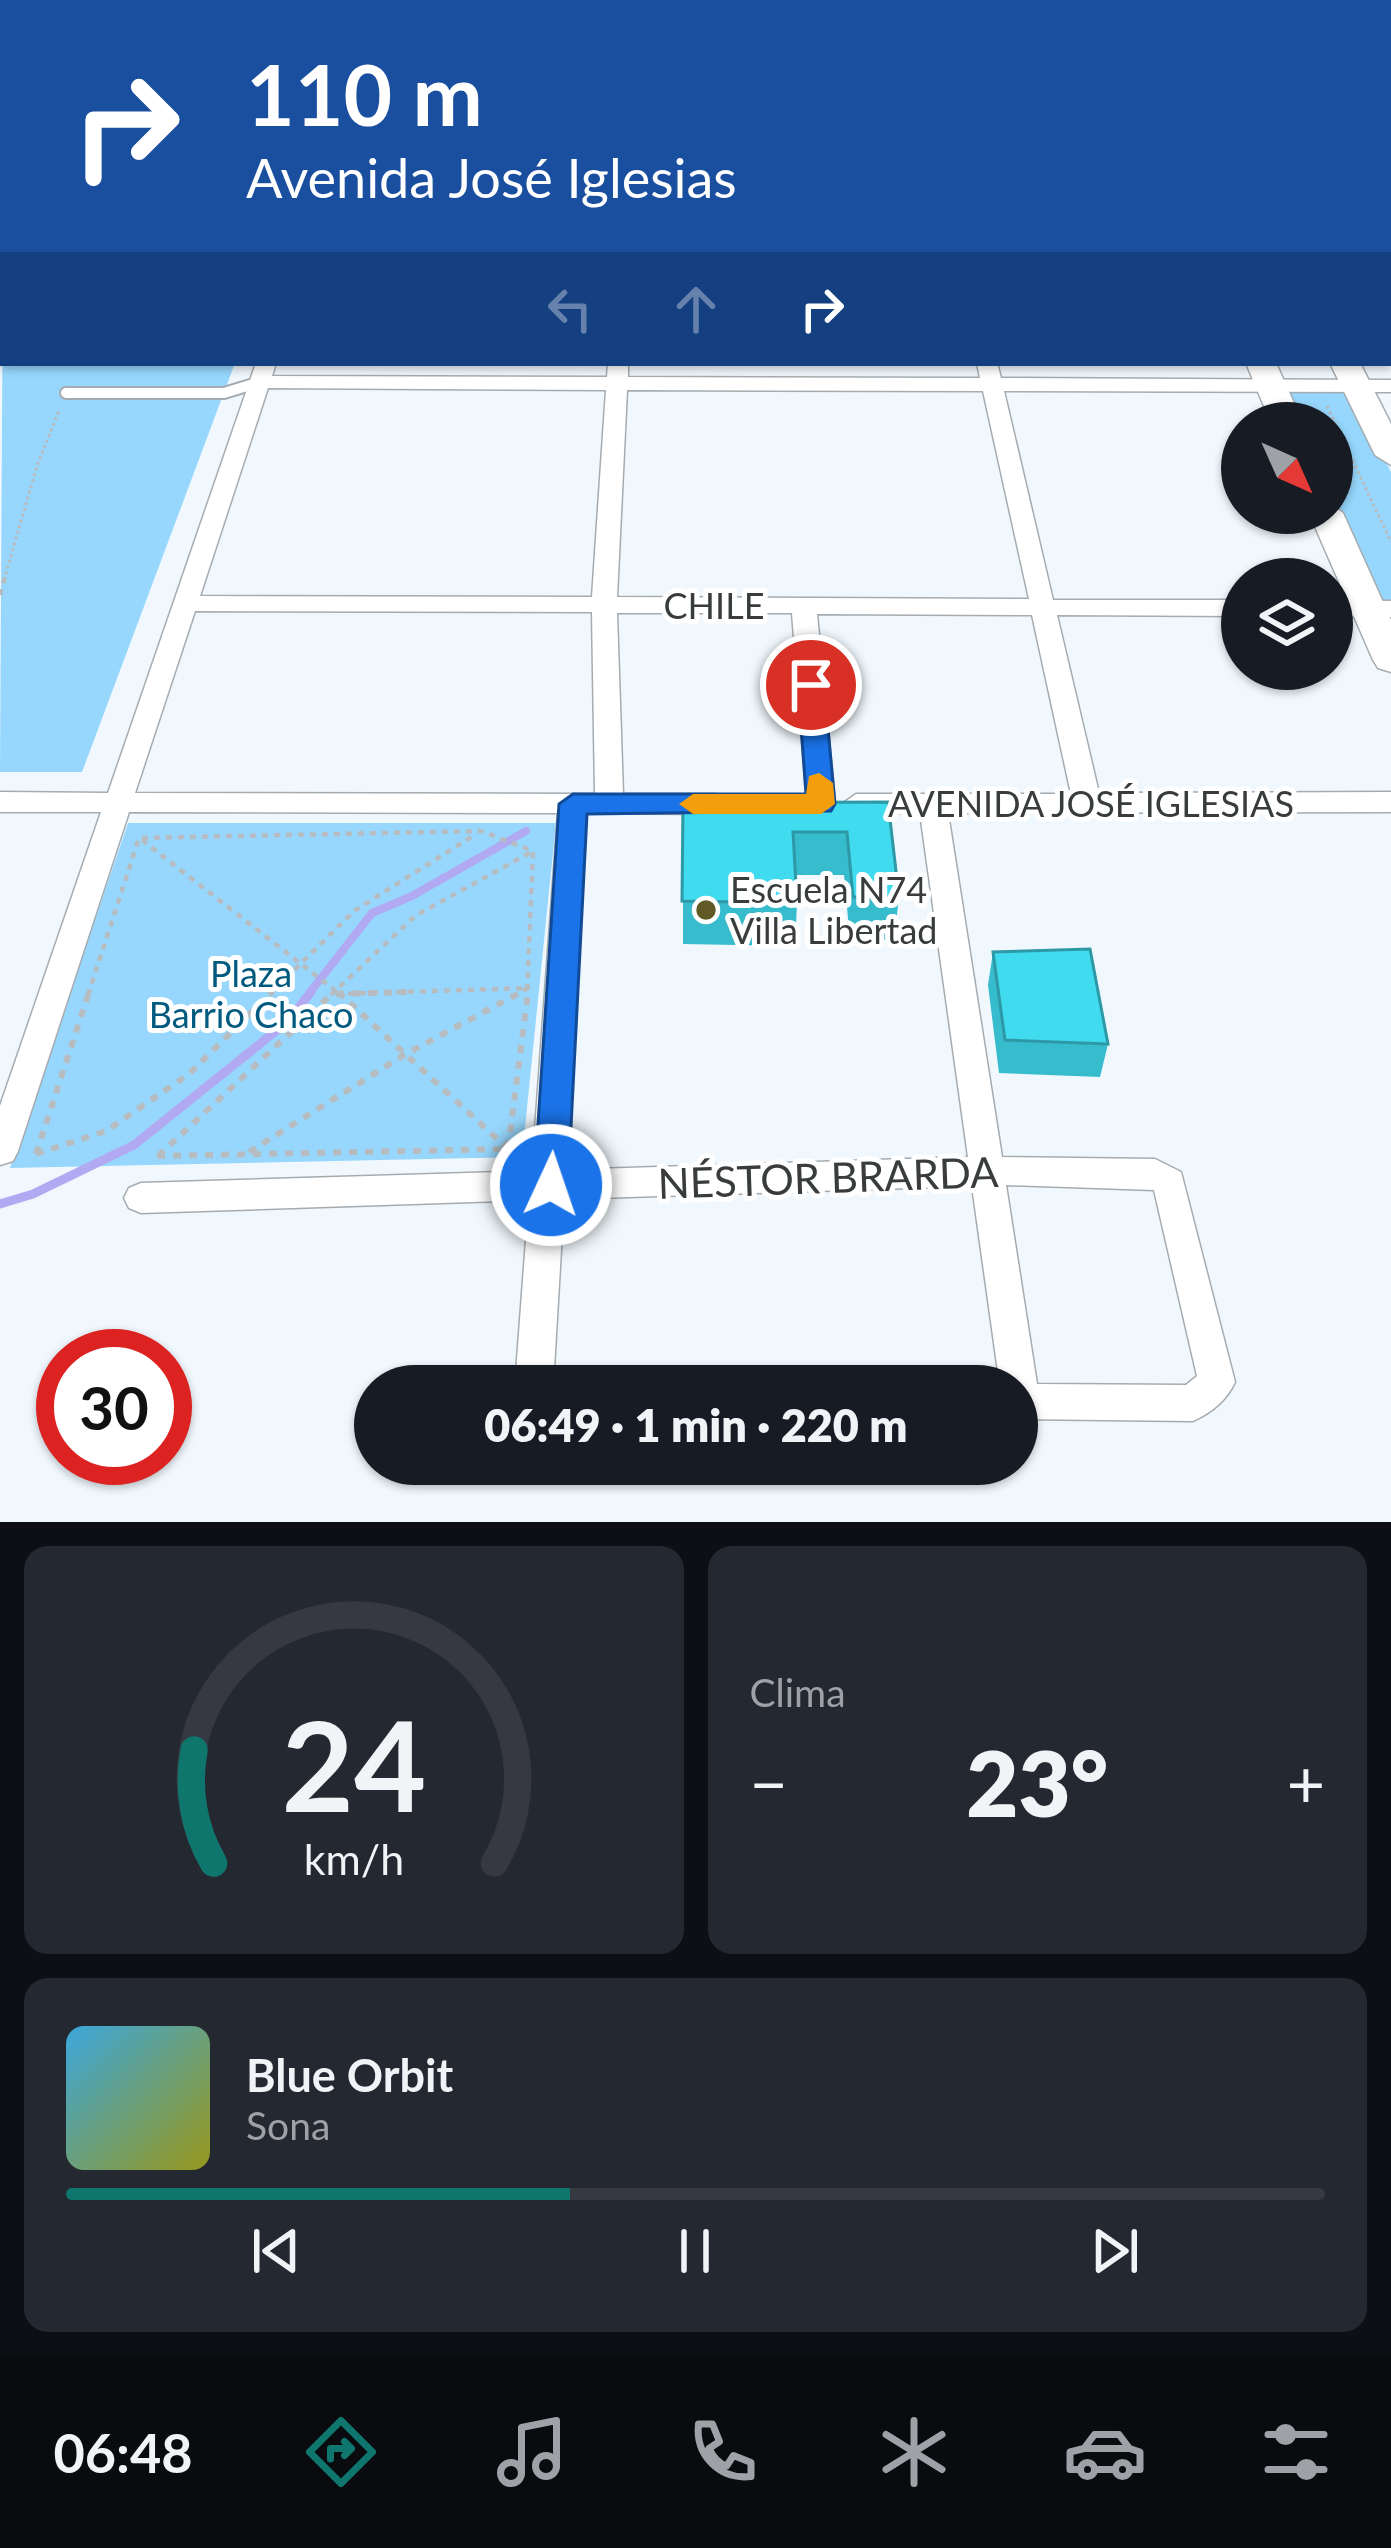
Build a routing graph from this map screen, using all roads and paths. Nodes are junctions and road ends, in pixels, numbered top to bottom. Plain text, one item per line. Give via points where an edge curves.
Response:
1 (263, 373) edge
2 (617, 373) edge
3 (990, 374) edge
4 (1266, 374) edge
5 (1350, 375) edge
6 (1317, 386) junction
7 (1391, 386) edge
8 (66, 394) joint
9 (1278, 402) edge
10 (1391, 455) edge
11 (1338, 534) edge
12 (1391, 542) edge
13 (0, 595) edge
14 (186, 603) junction
15 (604, 605) junction
16 (804, 606) junction
17 (1043, 607) junction
18 (1221, 608) edge
19 (1380, 608) edge
20 (1391, 661) edge
21 (0, 802) edge
22 (1391, 802) edge
23 (118, 803) junction
24 (1087, 803) junction
25 (573, 804) junction
26 (608, 804) junction
27 (750, 804) edge
28 (934, 804) junction
29 (481, 831) junction
30 (139, 838) junction
31 (533, 851) junction
32 (308, 964) junction
33 (528, 988) junction
34 (336, 994) junction
35 (404, 1054) junction
36 (508, 1149) junction
37 (1, 1151) edge
38 (245, 1154) junction
39 (989, 1172) junction
40 (551, 1185) junction
41 (142, 1198) dead end
42 (537, 1365) edge
43 (1014, 1365) edge
44 (1038, 1401) edge

1 - 2 street
1 - 8 lane via 224,393
1 - 14 street
2 - 3 street
2 - 15 street
3 - 4 street
3 - 17 street
4 - 6 street
4 - 9 main road
5 - 6 street
5 - 7 street
5 - 10 main road
6 - 12 path
8 - 13 path
11 - 19 main road
14 - 15 street, CHILE
14 - 23 street
15 - 16 street, CHILE
15 - 26 street
16 - 17 street, CHILE
16 - 28 street, AVENIDA JOSÉ IGLESIAS via 809,804
17 - 18 street, CHILE
17 - 24 street
19 - 20 main road
21 - 23 street
22 - 24 street, AVENIDA JOSÉ IGLESIAS
23 - 25 street
23 - 37 street
24 - 28 street, AVENIDA JOSÉ IGLESIAS
25 - 26 street
25 - 40 street
26 - 27 street
28 - 39 street
29 - 30 path
29 - 31 path
29 - 32 path via 354,911
30 - 32 path
30 - 32 path via 36,1154 106,1131 189,1074
31 - 33 path
31 - 34 path via 415,916
32 - 34 path
33 - 34 path
33 - 35 path
33 - 36 path
34 - 35 path
34 - 38 path via 158,1156
35 - 36 path
35 - 38 path
36 - 38 path
39 - 40 street, NÉSTOR BRARDA
39 - 43 street
39 - 44 street, NÉSTOR BRARDA via 1155,1173 1169,1182 1217,1382 1193,1403
40 - 41 street, NÉSTOR BRARDA
40 - 42 street

